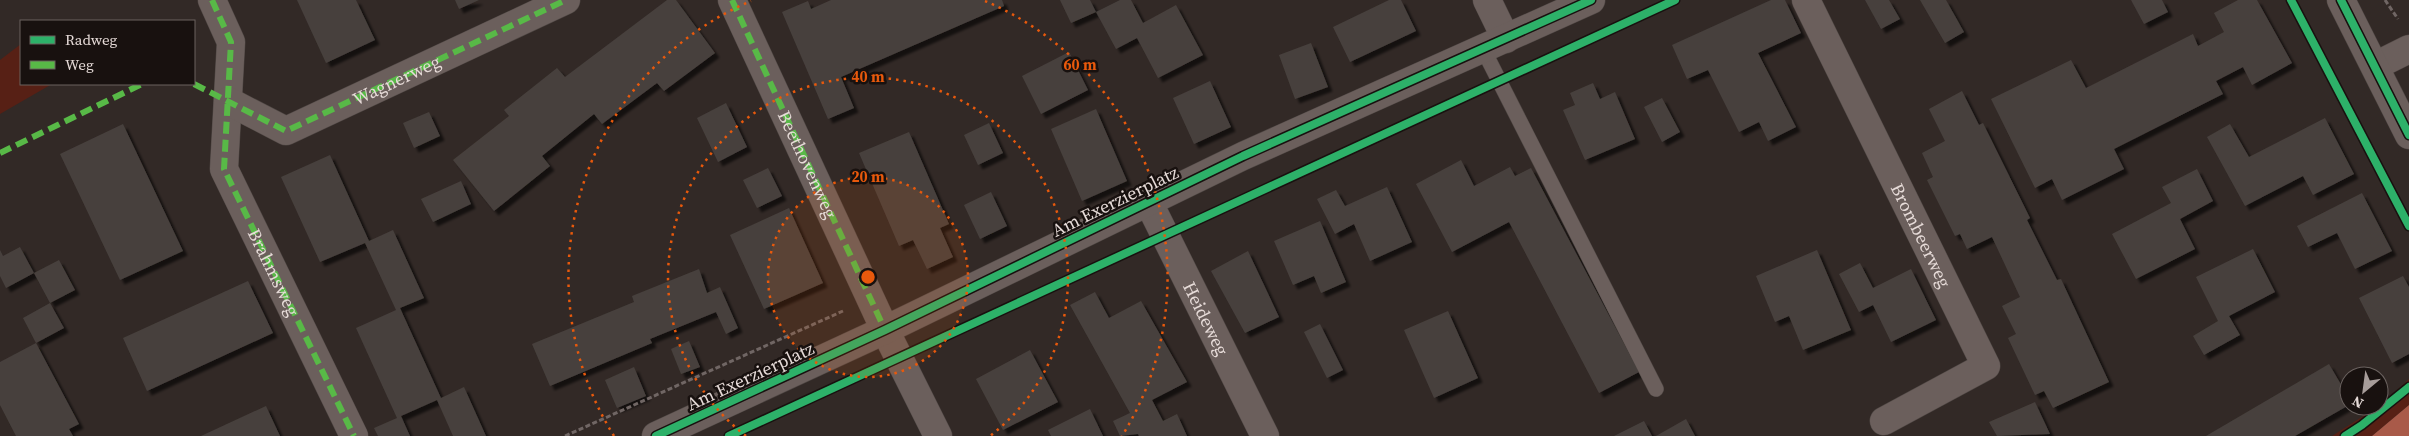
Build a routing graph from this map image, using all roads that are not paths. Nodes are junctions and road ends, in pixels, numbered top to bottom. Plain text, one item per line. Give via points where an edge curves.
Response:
1 (212, 0) edge
2 (566, 0) edge
3 (732, 0) edge
4 (1487, 0) edge
5 (1591, 0) edge
6 (1806, 0) edge
7 (2341, 0) edge
8 (1494, 44) junction
9 (2409, 49) edge
10 (2375, 66) junction
11 (228, 101) junction
12 (2409, 135) edge
13 (1148, 201) junction
14 (884, 330) junction
15 (1656, 389) dead end
16 (1884, 420) dead end
17 (354, 436) edge
18 (656, 436) edge
19 (938, 436) edge
20 (1266, 436) edge

1 - 11 street, Brahmsweg via 231,42
2 - 11 street, Wagnerweg via 286,131
3 - 14 street, Beethovenweg
4 - 8 street
5 - 8 street, Am Exerzierplatz
6 - 16 street, Brombeerweg via 1986,366
7 - 10 street
8 - 13 street, Am Exerzierplatz
8 - 15 lane
9 - 10 street
10 - 12 street
11 - 17 street, Brahmsweg via 224,168
13 - 14 street, Am Exerzierplatz
13 - 20 street, Heideweg
14 - 18 street, Am Exerzierplatz
14 - 19 street, Beethovenweg

